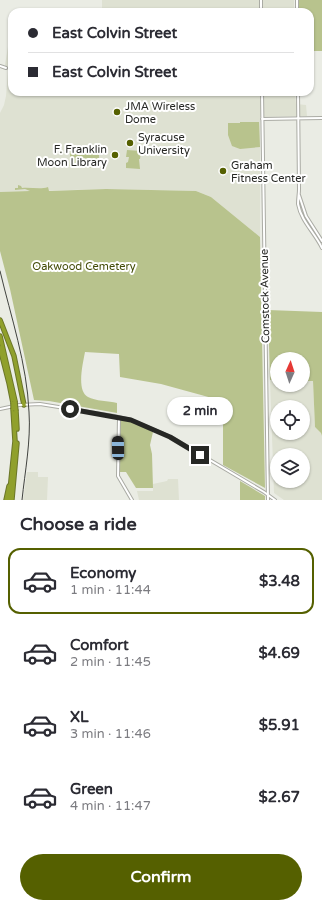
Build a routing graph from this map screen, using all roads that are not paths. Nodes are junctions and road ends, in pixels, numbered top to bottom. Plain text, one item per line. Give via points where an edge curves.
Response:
1 (0, 66) edge
2 (6, 68) dead end
3 (262, 96) edge
4 (298, 96) edge
5 (322, 118) edge
6 (262, 119) junction
7 (298, 119) junction
8 (299, 195) junction
9 (322, 241) edge
10 (322, 248) edge
11 (0, 320) edge
12 (0, 336) edge
13 (0, 348) edge
14 (14, 402) junction
15 (24, 405) junction
16 (0, 409) edge
17 (15, 410) junction
18 (118, 417) junction
19 (12, 467) junction
20 (268, 495) junction
21 (6, 500) edge
22 (10, 500) edge
23 (132, 500) edge
24 (268, 500) edge
25 (275, 500) edge

1 - 2 street
3 - 6 street, Comstock Avenue
4 - 7 street
5 - 7 street
6 - 7 street
6 - 20 street, Comstock Avenue
7 - 8 street
8 - 9 street via 306,216
8 - 10 street via 298,204 302,217
11 - 15 highway via 14,356
12 - 14 highway
13 - 14 highway
14 - 17 highway, bridge
15 - 16 street
15 - 18 street via 50,406
17 - 19 highway
17 - 22 highway via 17,448
18 - 20 street via 137,422 170,437
18 - 23 street via 118,476
19 - 21 highway
19 - 22 highway
20 - 24 street, Comstock Avenue
20 - 25 street

